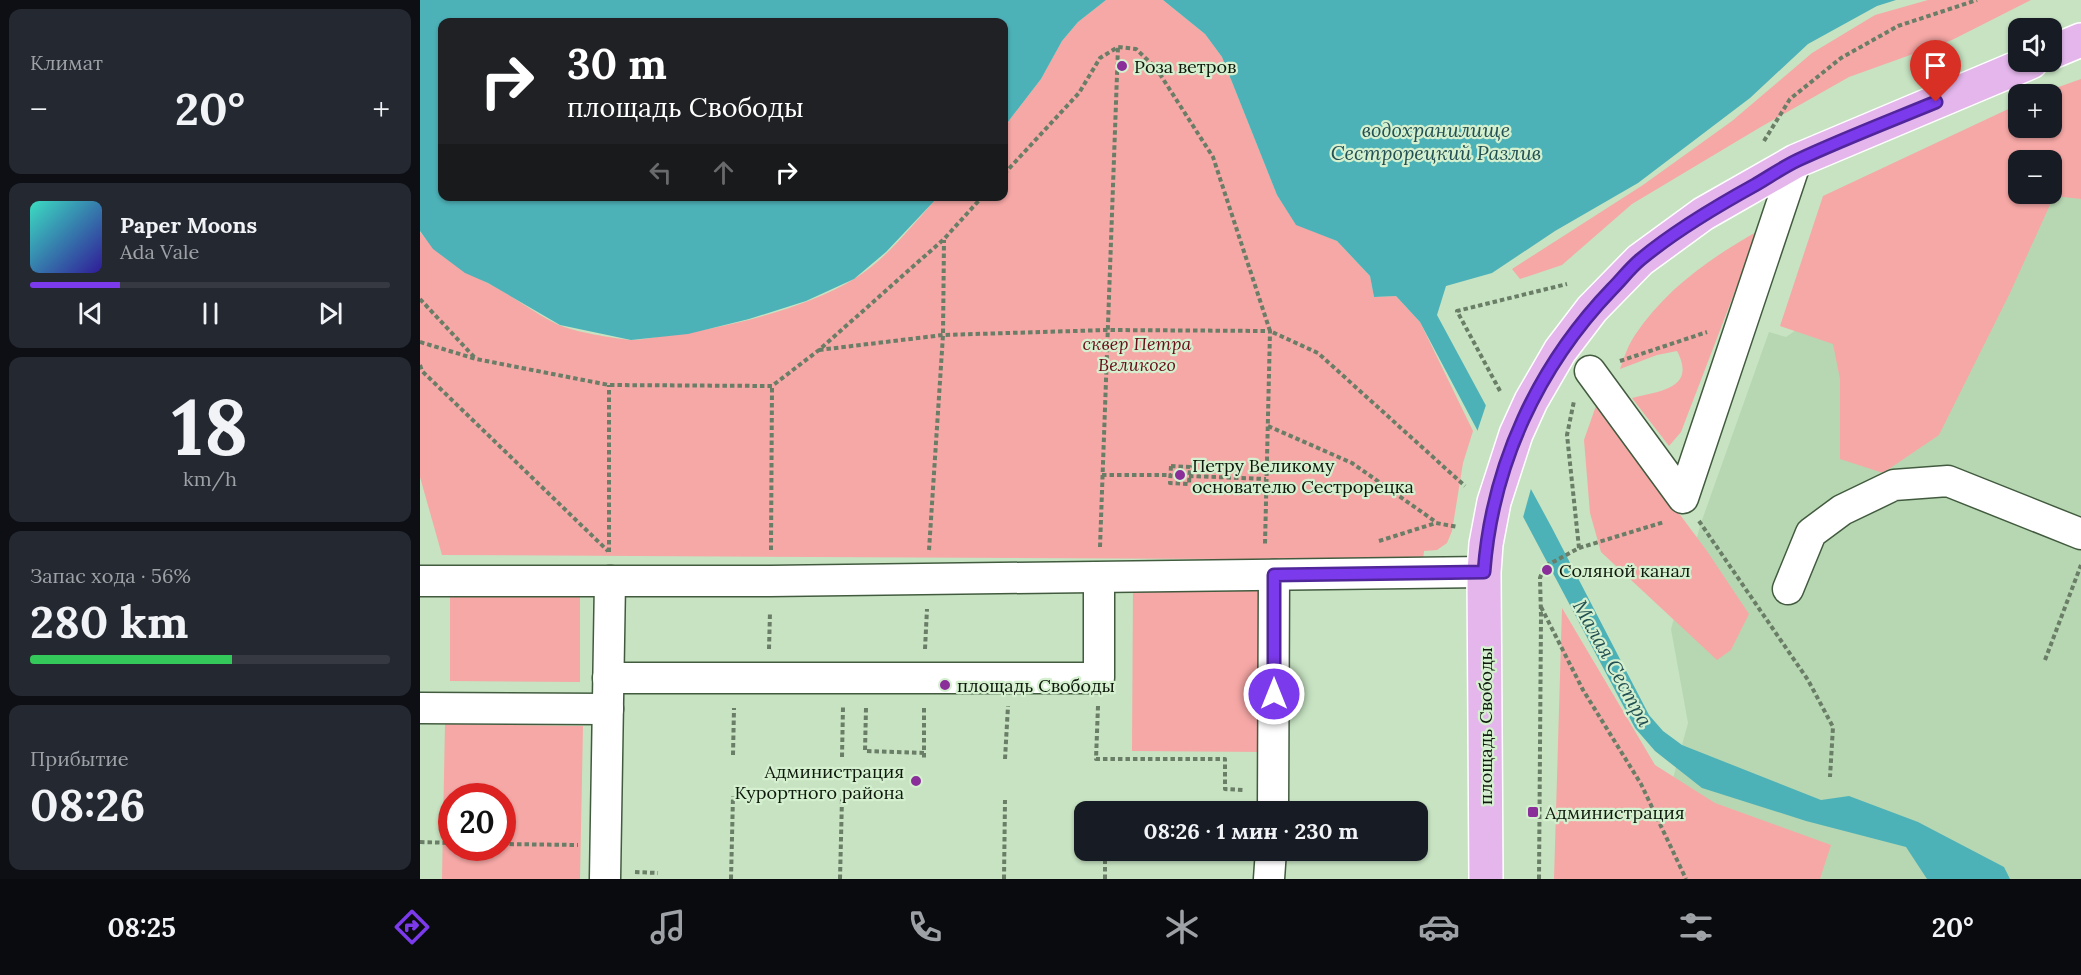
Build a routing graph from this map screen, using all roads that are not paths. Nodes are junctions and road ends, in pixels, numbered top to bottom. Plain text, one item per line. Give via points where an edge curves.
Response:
1 (2081, 40) edge
2 (2062, 48) edge
3 (2008, 72) edge
4 (1796, 161) junction
5 (1590, 371) road end
6 (2081, 534) edge
7 (1476, 548) junction
8 (1270, 562) junction
9 (1099, 578) junction
10 (420, 581) edge
11 (610, 581) junction
12 (1788, 589) dead end
13 (608, 678) junction
14 (420, 708) edge
15 (608, 709) junction
16 (1273, 801) edge
17 (1270, 861) edge
18 (617, 875) edge
19 (1269, 879) edge
20 (1486, 879) edge

1 - 2 main road
3 - 4 main road, площадь Свободы
4 - 5 lane via 1683,498
4 - 7 main road, площадь Свободы via 1703,214 1640,260 1592,309 1560,351 1481,495
6 - 12 lane via 1948,481 1894,485 1842,510 1811,533
7 - 8 lane
7 - 20 main road, площадь Свободы
8 - 9 lane
8 - 16 lane
9 - 11 lane
9 - 13 lane via 1099,678
10 - 11 lane
11 - 13 lane
13 - 15 lane
14 - 15 lane
15 - 18 lane via 605,846
17 - 19 lane

